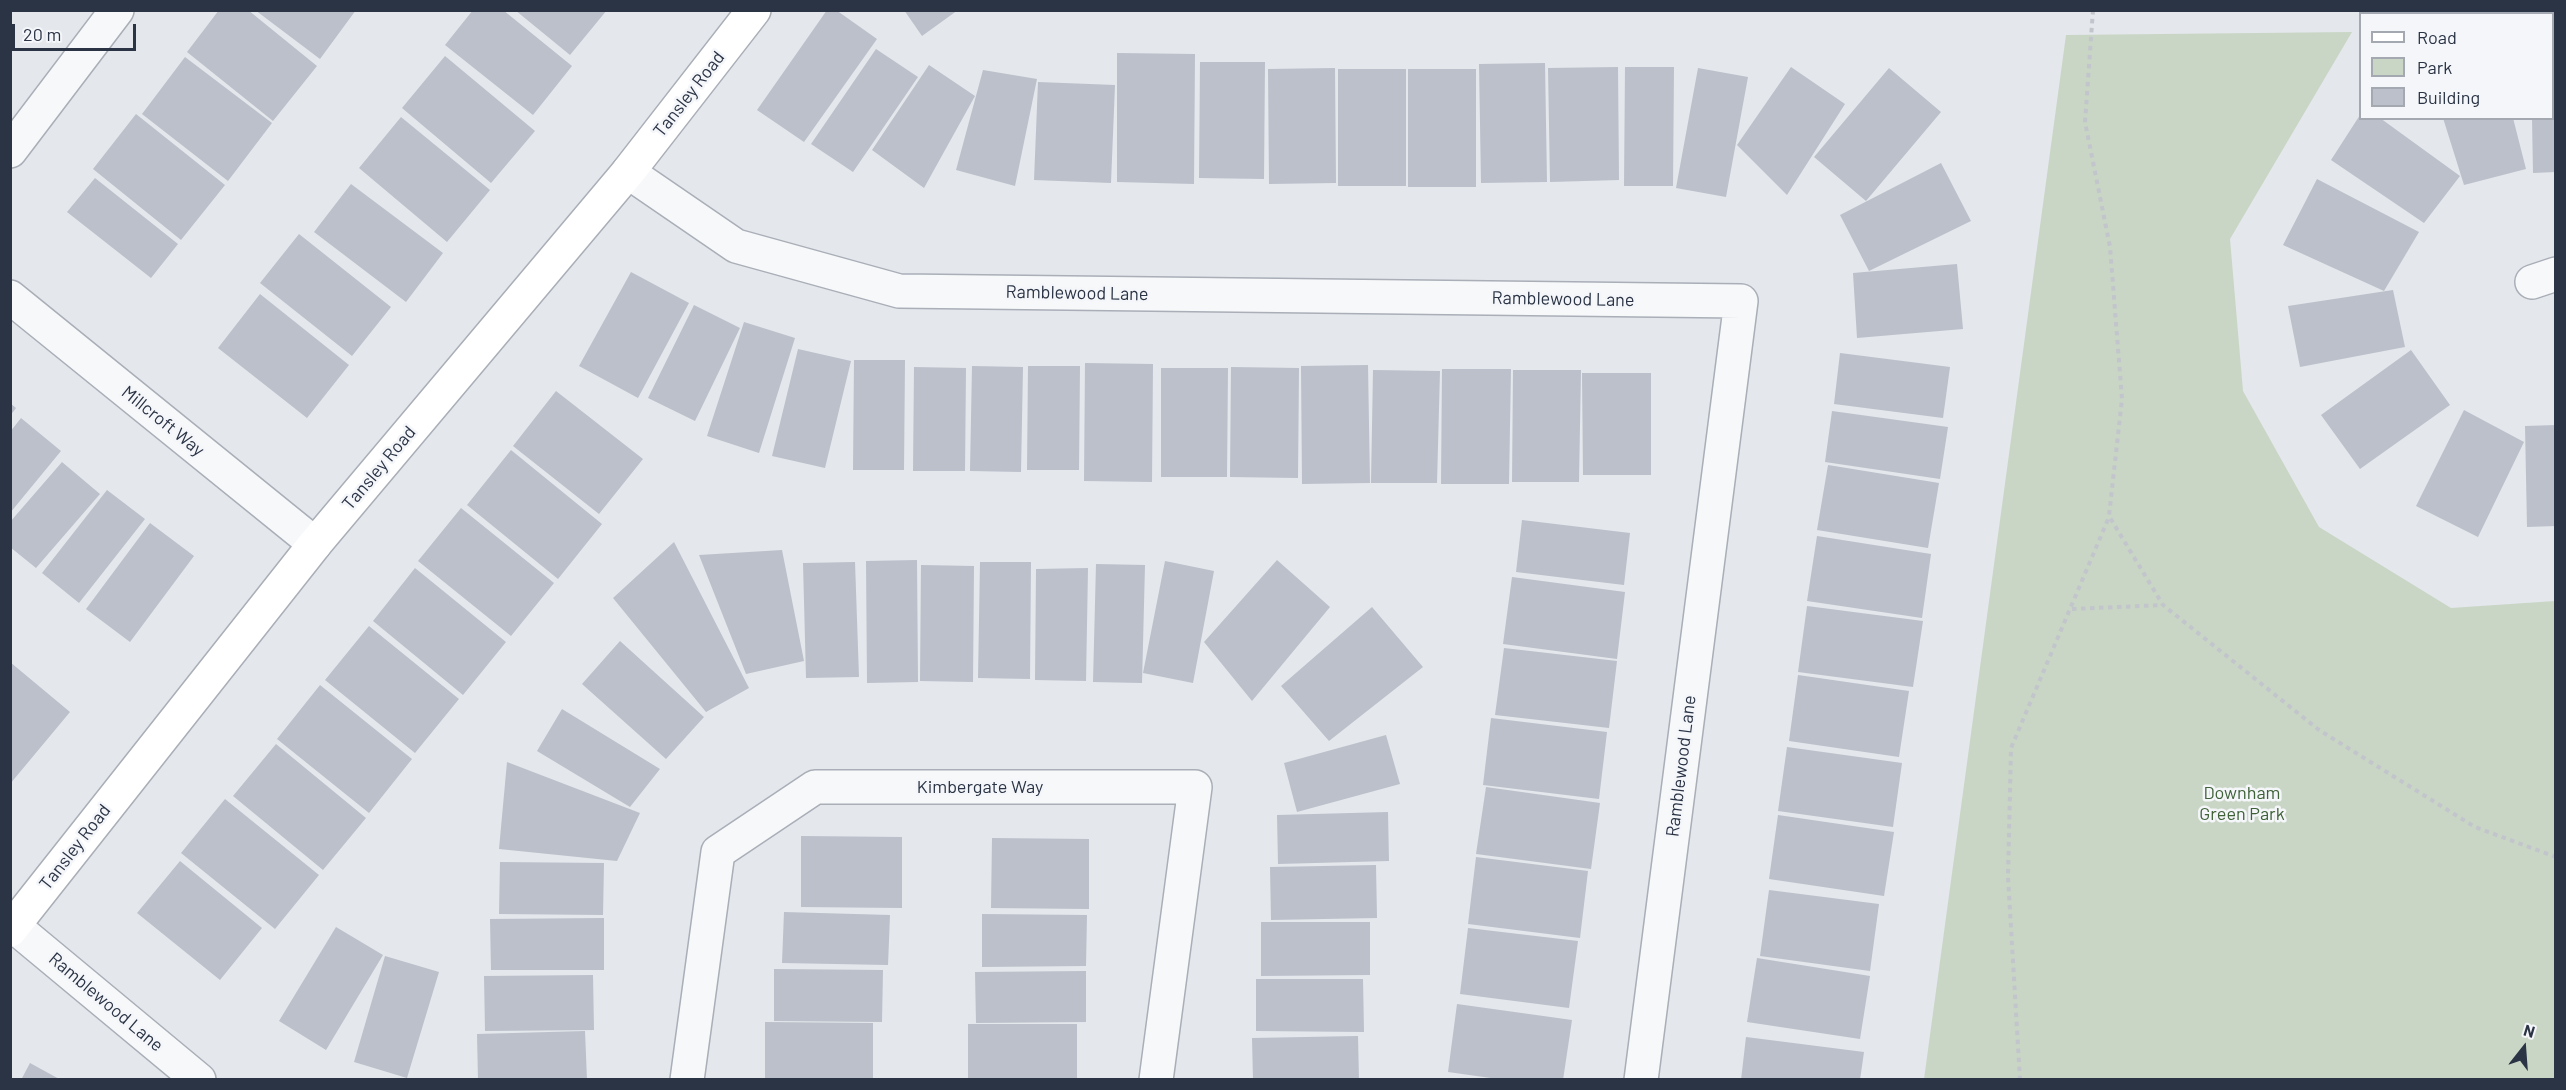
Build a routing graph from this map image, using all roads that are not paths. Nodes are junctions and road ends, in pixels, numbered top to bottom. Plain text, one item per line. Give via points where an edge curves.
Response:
1 (117, 10) edge
2 (754, 10) edge
3 (10, 151) edge
4 (628, 172) junction
5 (10, 297) edge
6 (315, 544) junction
7 (11, 926) edge
8 (199, 1080) edge
9 (687, 1080) edge
10 (1156, 1080) edge
11 (1641, 1080) edge

1 - 3 street
2 - 4 street, Tansley Road
4 - 6 street, Tansley Road
4 - 11 street, Ramblewood Lane via 736,246 898,291 1741,301
5 - 6 street, Millcroft Way
6 - 7 street, Tansley Road
7 - 8 street, Ramblewood Lane
9 - 10 street, Kimbergate Way via 718,852 815,787 1195,786

